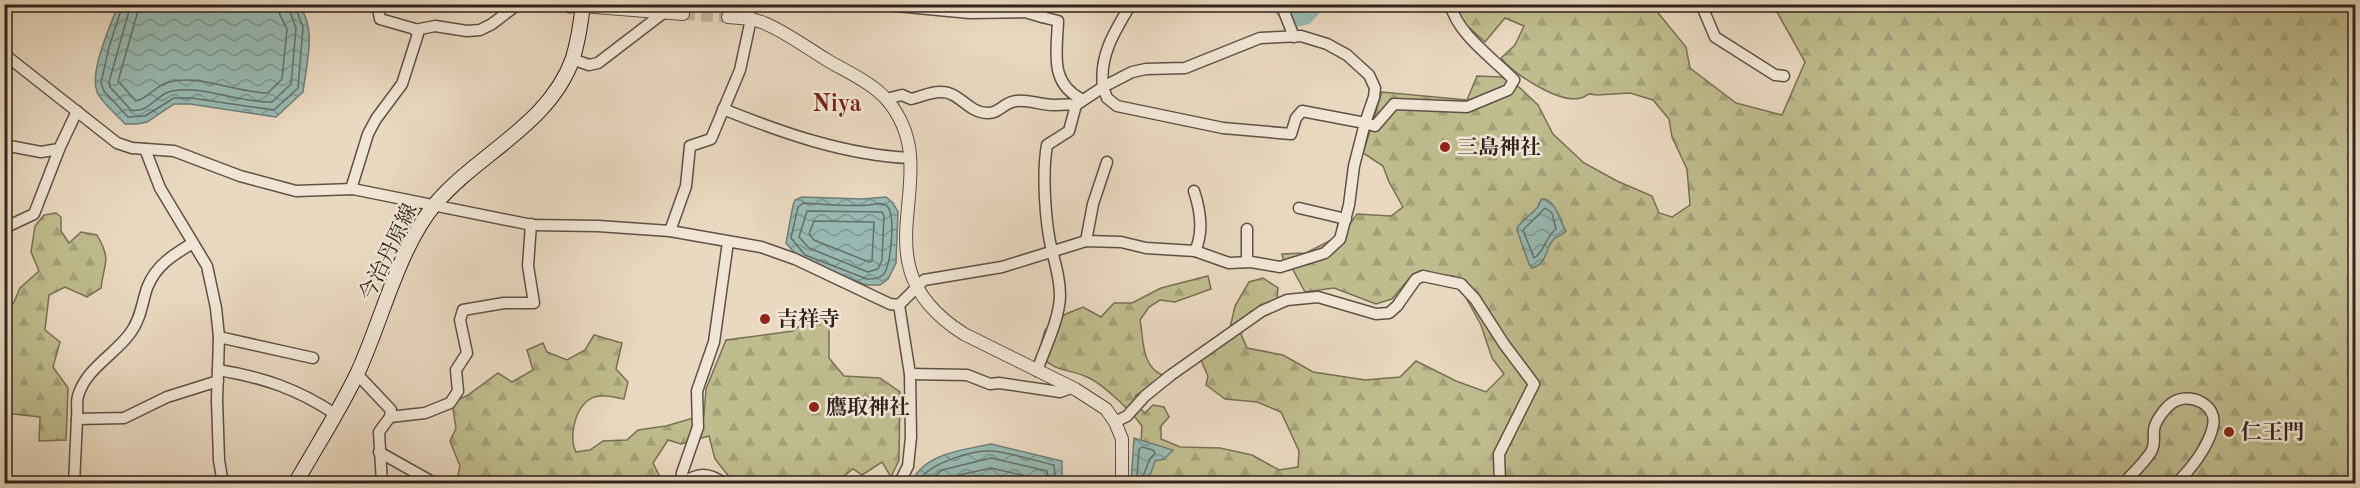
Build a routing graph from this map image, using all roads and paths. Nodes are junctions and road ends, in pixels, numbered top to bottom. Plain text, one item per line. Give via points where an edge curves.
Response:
1 (377, 4) edge
2 (518, 4) edge
3 (746, 4) edge
4 (875, 4) edge
5 (1040, 4) edge
6 (1131, 4) edge
7 (1281, 4) edge
8 (1450, 4) edge
9 (1701, 4) edge
10 (585, 5) edge
11 (675, 10) edge
12 (728, 17) tunnel mouth
13 (1042, 17) junction
14 (751, 19) junction
15 (416, 30) junction
16 (1294, 37) junction
17 (4, 54) edge
18 (572, 59) junction
19 (1784, 76) dead end
20 (1103, 87) junction
21 (886, 99) junction
22 (1078, 102) junction
23 (723, 109) junction
24 (77, 111) junction
25 (1365, 123) junction
26 (4, 146) edge
27 (59, 149) junction
28 (145, 149) junction
29 (910, 158) junction
30 (1107, 162) dead end
31 (351, 189) junction
32 (1194, 190) dead end
33 (435, 204) junction
34 (1299, 208) dead end
35 (1346, 219) junction
36 (531, 224) junction
37 (4, 228) edge
38 (1247, 229) dead end
39 (670, 231) junction
40 (1086, 241) junction
41 (728, 242) junction
42 (193, 243) junction
43 (1195, 251) junction
44 (1053, 252) junction
45 (1247, 261) junction
46 (918, 288) junction
47 (899, 305) junction
48 (219, 337) junction
49 (313, 358) dead end
50 (1037, 371) junction
51 (357, 374) junction
52 (910, 374) junction
53 (218, 376) junction
54 (1071, 388) junction
55 (335, 414) junction
56 (390, 417) junction
57 (77, 419) junction
58 (1115, 422) junction
59 (379, 452) junction
60 (74, 483) edge
61 (223, 483) edge
62 (296, 483) edge
63 (382, 483) edge
64 (436, 483) edge
65 (681, 483) edge
66 (725, 483) edge
67 (898, 483) edge
68 (1122, 483) edge
69 (1500, 483) edge
70 (2123, 483) edge
71 (2175, 483) edge

1 - 15 street via 380,19
2 - 15 street via 480,30 435,26
3 - 14 street
4 - 13 street via 970,14 1025,12
5 - 13 street
6 - 20 street via 1109,41
7 - 16 street
8 - 25 street via 1468,34 1514,80 1508,90 1467,107 1394,104 1375,126
9 - 19 street via 1715,37 1775,75
10 - 11 street
10 - 18 main road, 今治丹原線
11 - 18 street via 598,63 589,65
12 - 14 street
13 - 22 street via 1058,21 1056,65 1060,80
14 - 21 street via 776,29
14 - 23 street via 740,69
15 - 31 street via 402,84 368,134
16 - 20 street via 1260,38 1185,68 1132,72
16 - 25 street via 1327,44 1347,55 1369,75 1375,88
17 - 24 street
18 - 33 main road, 今治丹原線 via 560,83 535,116
20 - 22 street
20 - 25 street via 1107,98 1117,106 1233,129 1291,134 1302,111
21 - 22 street via 951,93 975,111 988,114 1018,100 1053,105
21 - 29 street via 905,129
22 - 44 street via 1069,131 1047,145 1044,162
23 - 29 street via 816,142 884,157
23 - 39 street via 711,139 690,146 686,186
24 - 27 street
24 - 28 street via 117,143
25 - 35 street
26 - 27 street via 41,152
27 - 37 street via 34,214
28 - 31 street via 174,151 240,176 296,191
28 - 42 street via 160,188
29 - 46 street via 905,244
30 - 40 street
31 - 33 street
32 - 43 street via 1200,230
33 - 36 street
33 - 51 main road, 今治丹原線 via 407,251
34 - 35 street
35 - 45 street via 1340,239 1325,253 1280,267
36 - 39 street
36 - 56 street via 528,266 534,303 463,310 460,320 467,353 456,370 458,391 450,403 425,413
38 - 45 street
39 - 41 street
40 - 43 street
40 - 44 street
41 - 47 street via 761,247 795,259
41 - 65 street via 714,342 698,391 698,427
42 - 48 street via 207,266
42 - 57 street via 155,272 131,332 89,375 78,396
43 - 45 street via 1228,263
44 - 46 street via 1002,267 924,280
44 - 50 street via 1059,279 1058,313
46 - 47 street
46 - 50 street via 947,324
47 - 52 street
48 - 49 street
48 - 53 street
50 - 54 street
51 - 55 main road, 今治丹原線
51 - 56 street via 391,410
52 - 54 street via 967,375 990,384 1060,392
52 - 67 street via 908,466
53 - 55 street via 269,380
53 - 57 street via 124,418
53 - 61 street
54 - 58 street via 1106,409
55 - 62 main road, 今治丹原線
56 - 59 street via 379,432
57 - 60 street
58 - 68 street via 1122,439
58 - 69 street via 1218,340 1270,308 1287,300 1318,297 1376,314 1389,312 1416,279 1423,276 1461,284 1534,384 1499,454
59 - 63 street
59 - 64 street
65 - 66 street via 699,474
70 - 71 street via 2150,454 2156,422 2170,404 2191,397 2206,406 2214,425 2196,463

